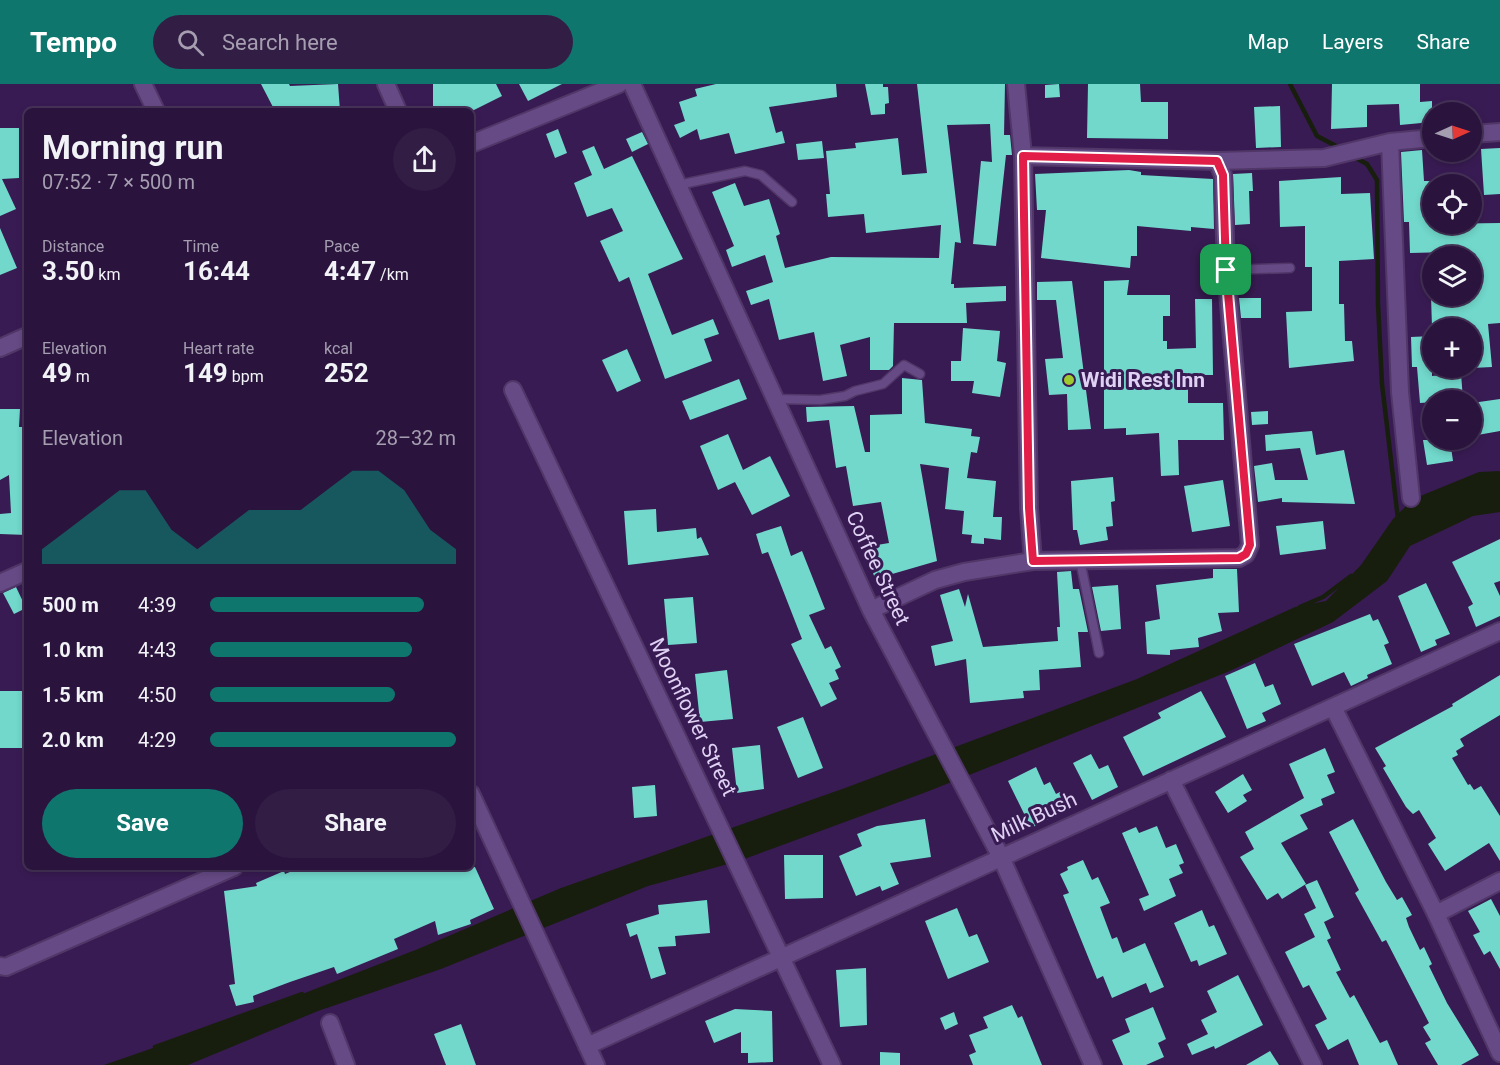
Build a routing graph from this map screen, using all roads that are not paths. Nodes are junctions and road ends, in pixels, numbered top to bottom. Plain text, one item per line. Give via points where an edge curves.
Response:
1 (143, 84) edge
2 (386, 84) edge
3 (619, 84) edge
4 (632, 84) edge
5 (1016, 84) edge
6 (155, 108) edge
7 (397, 108) edge
8 (1500, 132) edge
9 (1482, 134) edge
10 (1422, 139) edge
11 (1390, 142) junction
12 (474, 143) edge
13 (1023, 156) junction
14 (1217, 161) junction
15 (678, 184) junction
16 (792, 202) dead end
17 (1290, 268) dead end
18 (1226, 270) junction
19 (24, 337) edge
20 (0, 348) edge
21 (920, 374) dead end
22 (513, 390) dead end
23 (776, 399) junction
24 (1411, 498) dead end
25 (1033, 561) junction
26 (1080, 561) junction
27 (24, 572) edge
28 (0, 583) edge
29 (871, 610) junction
30 (1500, 631) edge
31 (1099, 653) dead end
32 (1334, 709) junction
33 (1171, 780) junction
34 (474, 800) edge
35 (1001, 857) junction
36 (227, 870) edge
37 (1500, 880) edge
38 (1436, 914) junction
39 (783, 957) junction
40 (0, 966) edge
41 (330, 1023) dead end
42 (587, 1046) junction
43 (1500, 1053) edge
44 (346, 1065) edge
45 (596, 1065) edge
46 (832, 1065) edge
47 (1093, 1065) edge
48 (1313, 1065) edge

1 - 6 street
2 - 7 street
3 - 12 street
4 - 15 street, Coffee Street
5 - 13 street
8 - 9 street
10 - 11 street
11 - 14 street via 1324,158
11 - 24 street via 1400,392
13 - 14 street
13 - 25 street
14 - 18 street via 1223,175
15 - 16 lane via 745,171 761,175
15 - 23 street, Coffee Street
17 - 18 lane
18 - 26 street via 1250,545 1246,554 1239,558
19 - 20 street
21 - 23 lane via 904,365 883,384 846,396
22 - 39 street, Moonflower Street
23 - 29 street, Coffee Street
25 - 26 street
25 - 29 street via 935,580
26 - 31 lane
27 - 28 street
29 - 35 street, Coffee Street
30 - 32 street, Milk Bush
32 - 33 street, Milk Bush
32 - 38 street
33 - 35 street, Milk Bush
33 - 48 street
34 - 42 street
35 - 39 street, Milk Bush
35 - 47 street, Coffee Street
36 - 40 street via 6,967
37 - 38 street
38 - 43 street
39 - 42 street, Milk Bush
39 - 46 street, Moonflower Street
41 - 44 street
42 - 45 street

